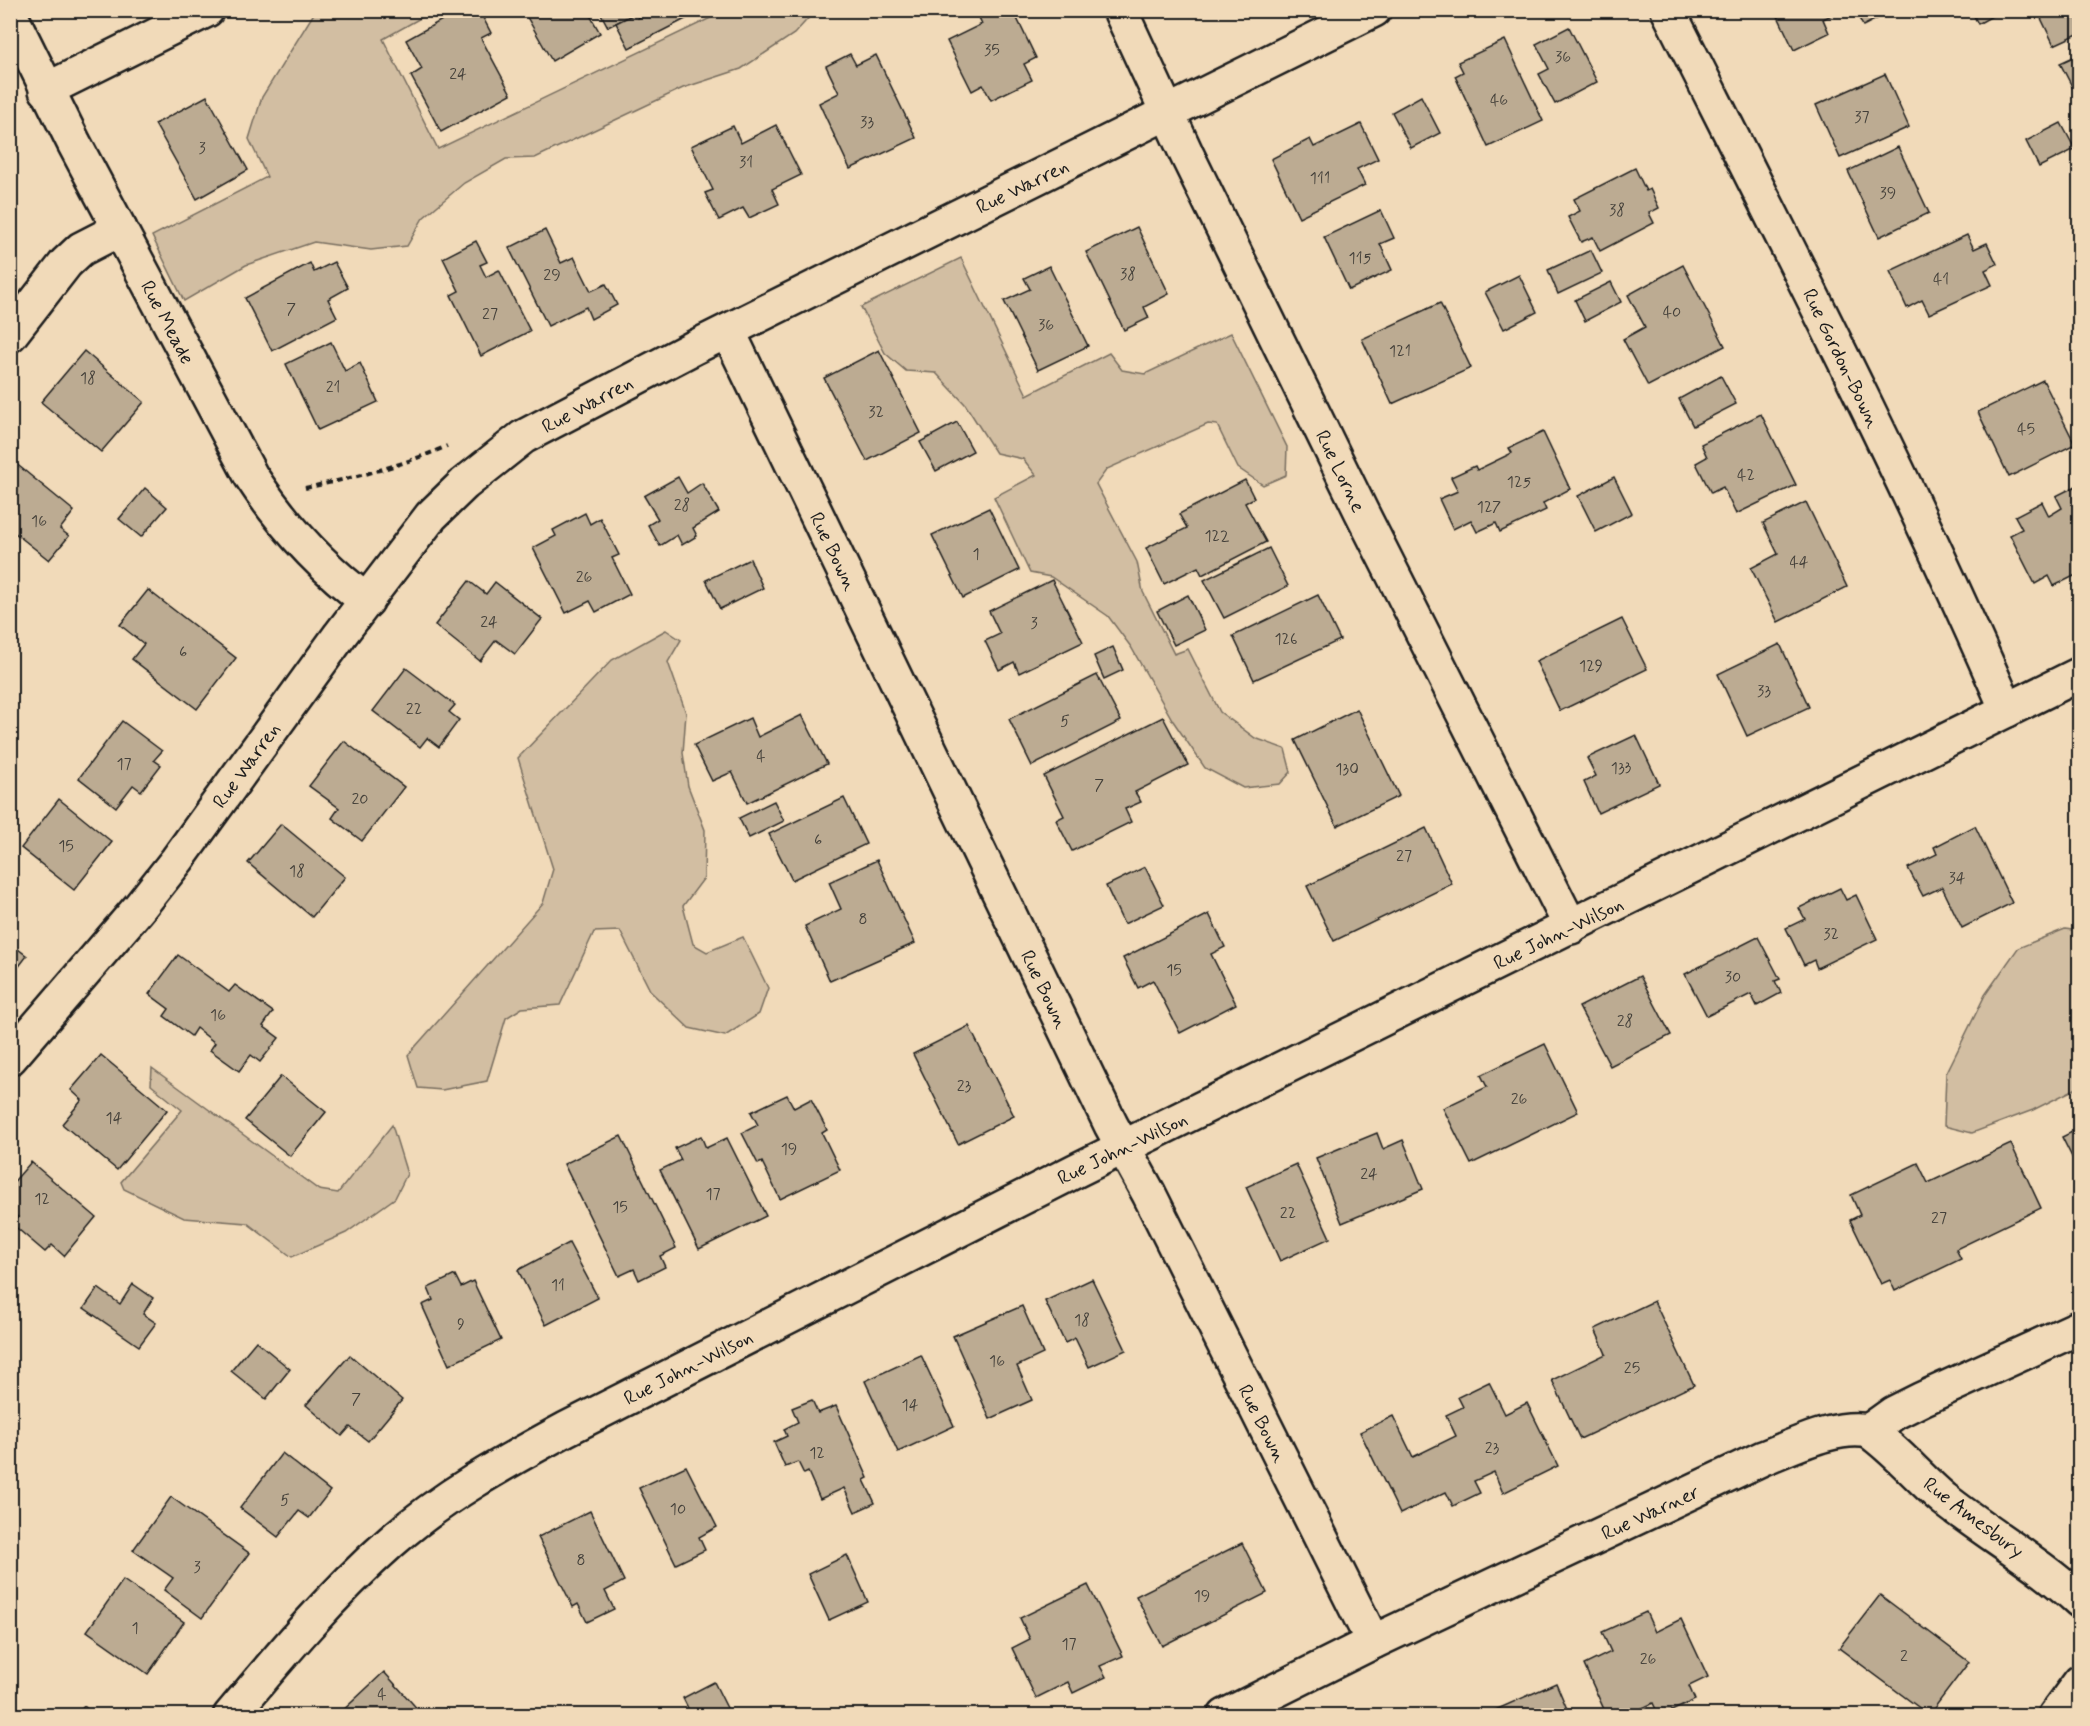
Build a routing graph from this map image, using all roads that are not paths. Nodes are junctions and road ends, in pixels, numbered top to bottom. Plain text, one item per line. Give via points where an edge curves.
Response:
1 (207, 10) edge
2 (1120, 10) edge
3 (1374, 10) edge
4 (1668, 10) edge
5 (10, 14) edge
6 (46, 90) junction
7 (1168, 114) junction
8 (120, 229) junction
9 (728, 331) junction
10 (10, 334) edge
11 (367, 601) junction
12 (2079, 674) edge
13 (2007, 710) junction
14 (1570, 927) junction
15 (10, 1058) edge
16 (1123, 1148) junction
17 (2079, 1327) edge
18 (1869, 1431) junction
19 (2079, 1601) edge
20 (1373, 1642) junction
21 (2079, 1682) edge
22 (230, 1716) edge
23 (1225, 1716) edge
24 (2055, 1716) edge

1 - 6 street
2 - 7 street, Rue Lorne
3 - 7 street, Rue Warren
4 - 13 street, Rue Gordon-Bown via 1823,317
5 - 6 street, Rue Meade
6 - 8 street, Rue Meade
7 - 9 street, Rue Warren
7 - 14 street, Rue Lorne via 1360,511
8 - 10 street via 81,249 66,263
8 - 11 street, Rue Meade via 261,491 308,551
9 - 11 street, Rue Warren via 523,437 500,454 431,516
9 - 16 street, Rue Bown
11 - 15 street, Rue Warren via 177,860
12 - 13 street, Rue John-Wilson
13 - 14 street, Rue John-Wilson
14 - 16 street, Rue John-Wilson
16 - 20 street, Rue Bown
16 - 22 street, Rue John-Wilson via 566,1429 447,1499 352,1578 306,1625
17 - 18 street via 1922,1399
18 - 19 street, Rue Amesbury via 1887,1443 1946,1500 2045,1571
18 - 20 street, Rue Warner via 1841,1431 1764,1458
20 - 23 street, Rue Warner
21 - 24 street

